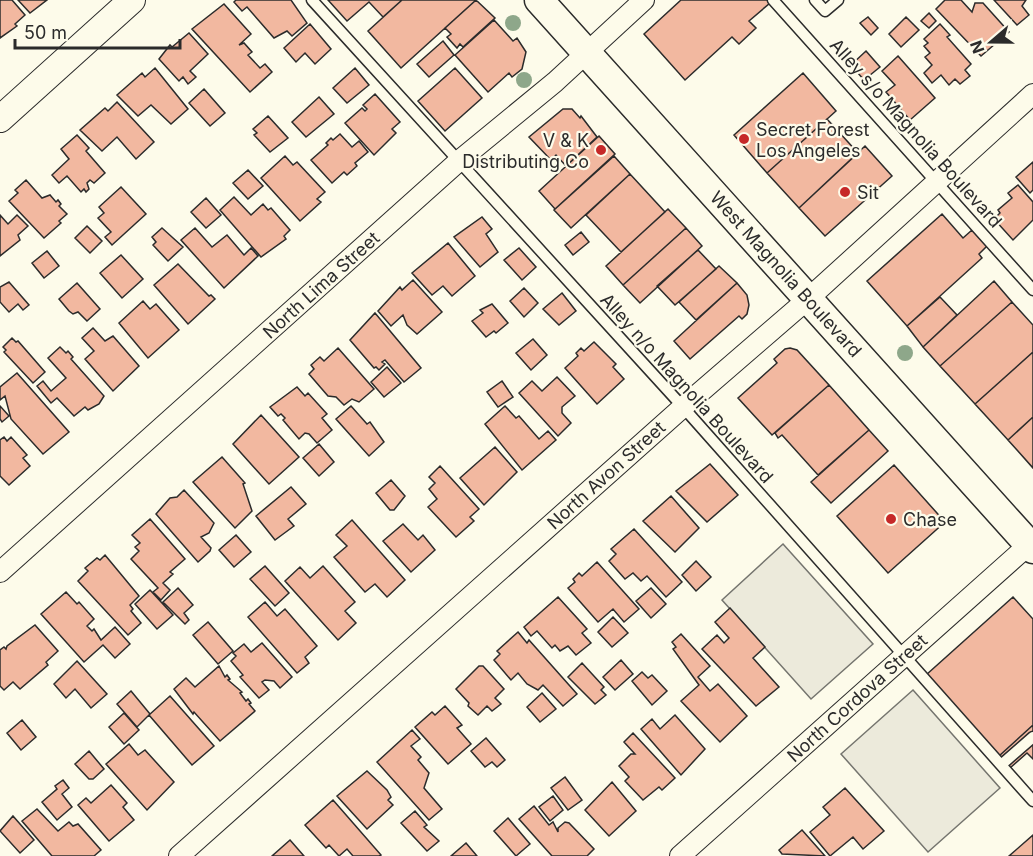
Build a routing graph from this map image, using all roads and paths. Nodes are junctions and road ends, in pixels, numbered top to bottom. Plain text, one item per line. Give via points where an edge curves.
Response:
1 (132, 0) edge
2 (312, 0) edge
3 (538, 0) edge
4 (644, 0) edge
5 (773, 0) edge
6 (815, 0) edge
7 (838, 0) edge
8 (586, 53) junction
9 (1033, 94) edge
10 (0, 119) edge
11 (460, 160) junction
12 (937, 180) junction
13 (1033, 290) edge
14 (808, 299) junction
15 (683, 407) junction
16 (1032, 545) edge
17 (0, 572) edge
18 (903, 657) junction
19 (1033, 737) edge
20 (1001, 765) junction
21 (1033, 801) edge
22 (179, 856) edge
23 (680, 856) edge

1 - 10 street
2 - 11 lane, Alley n/o Magnolia Boulevard
3 - 8 main road, West Magnolia Boulevard
4 - 8 street, North Lima Street
5 - 12 lane, Alley s/o Magnolia Boulevard
6 - 7 lane via 825,11
8 - 11 street, North Lima Street
8 - 14 main road, West Magnolia Boulevard
9 - 12 street, North Avon Street
11 - 15 lane, Alley n/o Magnolia Boulevard
11 - 17 street, North Lima Street
12 - 13 lane, Alley s/o Magnolia Boulevard
12 - 14 street, North Avon Street
14 - 15 street, North Avon Street
14 - 16 main road, West Magnolia Boulevard
15 - 18 lane, Alley n/o Magnolia Boulevard
15 - 22 street, North Avon Street
16 - 18 street, North Cordova Street
18 - 20 lane, Alley n/o Magnolia Boulevard
18 - 23 street, North Cordova Street
19 - 20 lane
20 - 21 lane, Alley n/o Magnolia Boulevard

